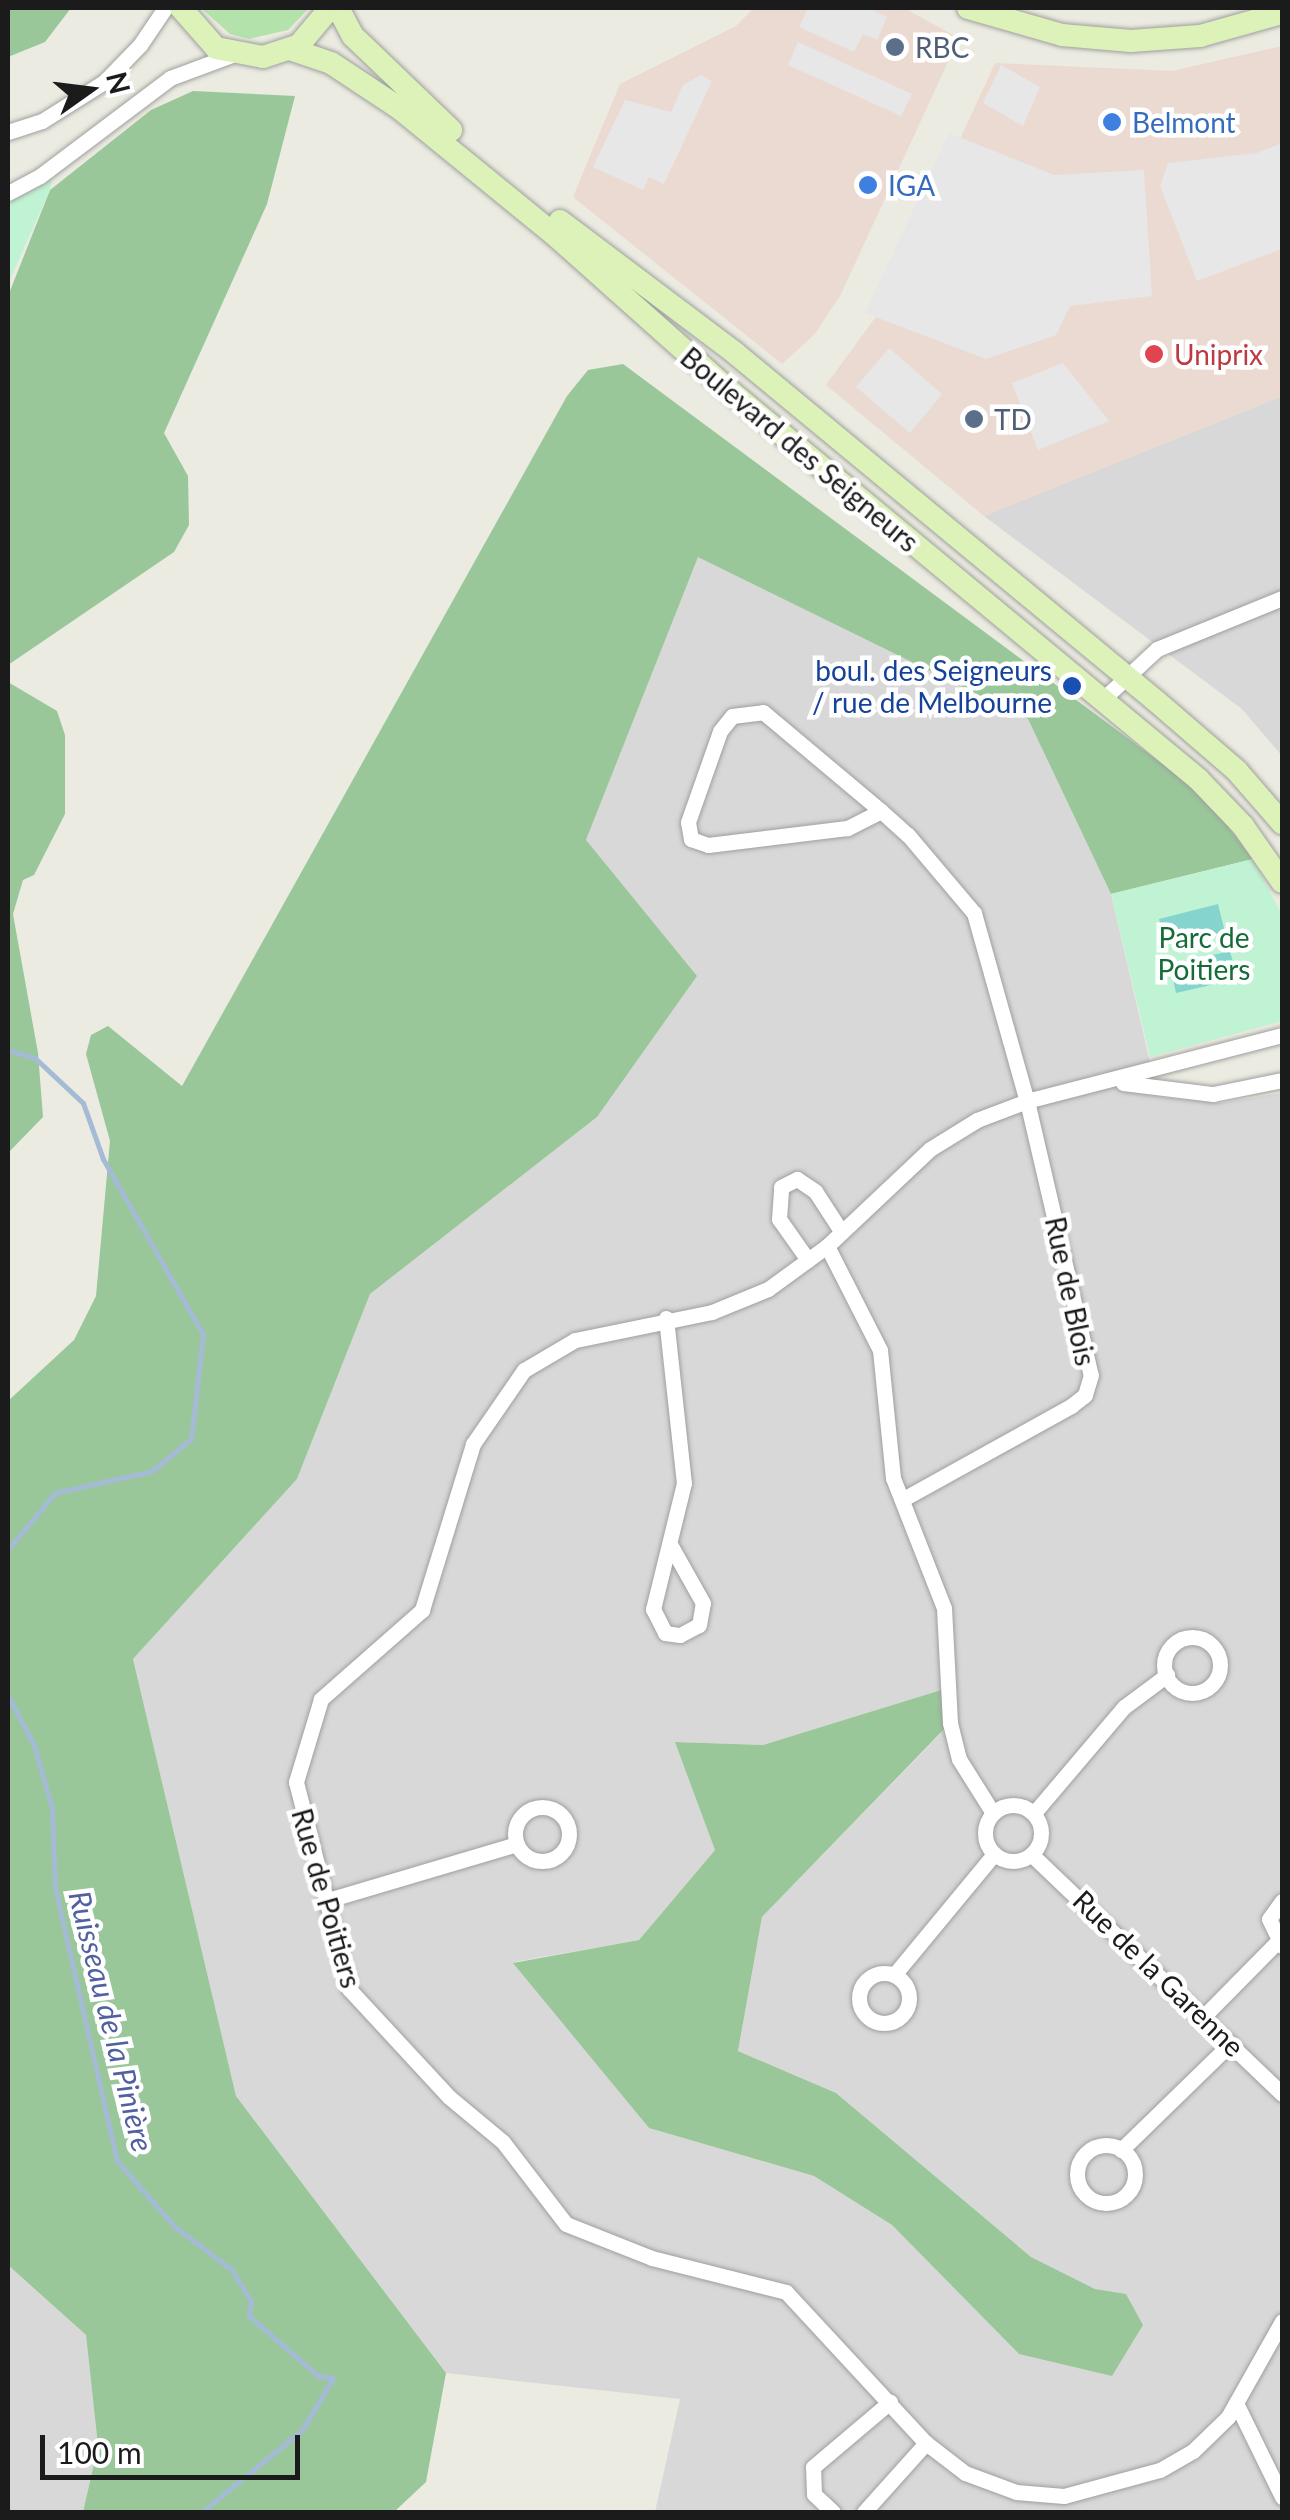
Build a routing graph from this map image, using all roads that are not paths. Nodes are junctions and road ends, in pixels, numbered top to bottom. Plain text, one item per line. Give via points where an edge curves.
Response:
1 (165, 8) edge
2 (181, 8) edge
3 (334, 8) edge
4 (968, 8) edge
5 (1282, 14) edge
6 (290, 50) junction
7 (234, 55) junction
8 (8, 132) edge
9 (8, 193) edge
10 (1282, 598) edge
11 (1124, 676) junction
12 (1103, 699) junction
13 (881, 812) junction
14 (1282, 823) edge
15 (1282, 882) edge
16 (1282, 1035) edge
17 (1282, 1080) edge
18 (1118, 1082) junction
19 (1026, 1101) junction
20 (840, 1231) junction
21 (828, 1246) junction
22 (808, 1260) junction
23 (666, 1318) junction
24 (905, 1498) junction
25 (671, 1546) junction
26 (1167, 1675) dead end
27 (1034, 1812) junction
28 (993, 1813) junction
29 (517, 1844) dead end
30 (994, 1854) junction
31 (1032, 1855) junction
32 (328, 1900) junction
33 (1282, 1901) edge
34 (1280, 1944) edge
35 (894, 1974) dead end
36 (1204, 2016) junction
37 (1231, 2043) junction
38 (1282, 2094) edge
39 (1122, 2150) dead end
40 (1282, 2321) edge
41 (890, 2402) junction
42 (1236, 2404) junction
43 (926, 2443) junction
44 (1282, 2497) edge
45 (832, 2512) edge
46 (864, 2512) edge

1 - 8 street via 104,82 55,114
2 - 7 street via 199,35
3 - 6 street
3 - 11 street, Boulevard des Seigneurs via 354,36 463,141 735,353
4 - 5 street via 1062,35 1131,42 1200,36
6 - 7 street
6 - 12 street, Boulevard des Seigneurs via 330,63 430,131 730,392
7 - 9 street via 170,78
10 - 11 street via 1177,637
11 - 12 street
11 - 14 street, Boulevard des Seigneurs via 1237,770
12 - 15 street, Boulevard des Seigneurs via 1218,798
13 - 13 street, Rue de Blois via 847,828 708,845 691,839 688,822 720,731 746,711 764,712
13 - 19 street, Rue de Blois via 974,913
16 - 18 street, Rue de Poitiers
17 - 18 street, Rue de Poitiers via 1213,1094
18 - 19 street, Rue de Poitiers
19 - 20 street, Rue de Poitiers via 930,1149
19 - 24 street, Rue de Blois via 1091,1375 1085,1395
20 - 21 street, Rue de Poitiers
20 - 22 street via 815,1191 798,1179 780,1187 779,1219
21 - 22 street, Rue de Poitiers
21 - 24 street via 880,1350 893,1478
22 - 23 street, Rue de Poitiers via 742,1302
23 - 25 street via 684,1483
23 - 32 street, Rue de Poitiers via 574,1340 524,1370 472,1444 422,1610 321,1699 296,1782 302,1826
24 - 28 street via 944,1608 950,1723 959,1760
25 - 25 street via 657,1574 654,1609 665,1633 680,1635 699,1625 703,1603
26 - 27 street via 1124,1706
27 - 28 street via 1008,1805
27 - 31 street via 1042,1839
28 - 30 street via 985,1830
29 - 32 street
30 - 31 street via 1009,1861
30 - 35 street
31 - 36 street, Rue de la Garenne
32 - 41 street, Rue de Poitiers via 358,2002 503,2142 566,2224 652,2258 786,2292
33 - 34 street via 1269,1920
34 - 36 street
36 - 37 street, Rue de la Garenne
37 - 38 street, Rue de la Garenne
37 - 39 street
40 - 42 street, Rue de Poitiers
41 - 43 street, Rue de Poitiers
41 - 45 street via 813,2467 814,2494
42 - 43 street, Rue de Poitiers via 1176,2462 1094,2493 1045,2495 990,2485
42 - 44 street
43 - 46 street

